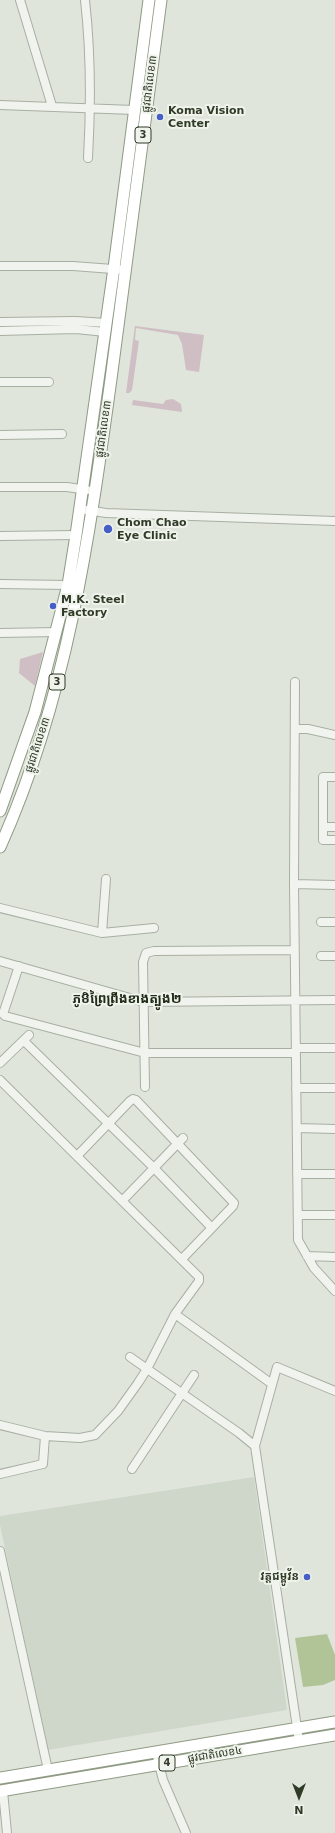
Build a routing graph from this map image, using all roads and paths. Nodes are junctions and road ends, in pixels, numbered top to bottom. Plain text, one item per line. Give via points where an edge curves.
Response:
1 (20, 0) edge
2 (86, 0) edge
3 (149, 0) edge
4 (161, 0) edge
5 (0, 105) edge
6 (52, 106) junction
7 (91, 108) junction
8 (134, 110) junction
9 (88, 158) dead end
10 (0, 266) edge
11 (114, 268) junction
12 (126, 270) junction
13 (0, 322) edge
14 (106, 328) junction
15 (0, 331) edge
16 (0, 382) edge
17 (49, 382) dead end
18 (62, 434) dead end
19 (0, 435) edge
20 (0, 486) edge
21 (83, 489) junction
22 (95, 492) junction
23 (80, 509) junction
24 (92, 511) junction
25 (335, 521) edge
26 (76, 535) junction
27 (0, 536) edge
28 (0, 584) edge
29 (68, 586) junction
30 (57, 632) junction
31 (0, 633) edge
32 (295, 682) dead end
33 (296, 729) junction
34 (335, 735) edge
35 (335, 777) edge
36 (1, 804) edge
37 (323, 827) junction
38 (335, 827) edge
39 (335, 840) edge
40 (0, 847) edge
41 (106, 879) dead end
42 (294, 884) junction
43 (335, 885) edge
44 (0, 908) edge
45 (321, 922) dead end
46 (335, 922) edge
47 (154, 928) dead end
48 (102, 932) junction
49 (294, 950) junction
50 (321, 956) dead end
51 (335, 956) edge
52 (0, 961) edge
53 (18, 966) junction
54 (295, 1000) junction
55 (335, 1000) edge
56 (144, 1002) junction
57 (335, 1048) edge
58 (296, 1051) junction
59 (145, 1053) junction
60 (0, 1064) edge
61 (0, 1080) edge
62 (146, 1087) dead end
63 (296, 1088) junction
64 (335, 1088) edge
65 (108, 1124) junction
66 (297, 1128) junction
67 (335, 1129) edge
68 (180, 1142) junction
69 (77, 1156) junction
70 (155, 1169) junction
71 (297, 1174) junction
72 (335, 1174) edge
73 (122, 1201) junction
74 (298, 1215) junction
75 (335, 1215) edge
76 (211, 1227) junction
77 (307, 1256) junction
78 (335, 1256) edge
79 (182, 1260) junction
80 (335, 1291) edge
81 (175, 1314) junction
82 (130, 1357) dead end
83 (147, 1369) junction
84 (194, 1375) dead end
85 (272, 1384) junction
86 (335, 1391) edge
87 (183, 1394) junction
88 (0, 1425) edge
89 (45, 1436) junction
90 (255, 1446) junction
91 (132, 1469) dead end
92 (0, 1474) edge
93 (0, 1551) edge
94 (335, 1722) edge
95 (296, 1729) junction
96 (335, 1735) edge
97 (299, 1741) junction
98 (156, 1752) junction
99 (159, 1764) junction
100 (48, 1770) junction
101 (0, 1778) edge
102 (1, 1791) edge
103 (7, 1833) edge
104 (186, 1833) edge

1 - 6 street
2 - 7 street via 90,39
3 - 8 highway, ផ្លូវជាតិលេខ៣ / 3
4 - 12 highway, ផ្លូវជាតិលេខ៣ / 3
5 - 6 street
6 - 7 street
7 - 8 street
7 - 9 street
8 - 11 highway, ផ្លូវជាតិលេខ៣ / 3
10 - 11 street
11 - 12 street
11 - 14 highway, ផ្លូវជាតិលេខ៣ / 3
12 - 22 highway, ផ្លូវជាតិលេខ៣ / 3
13 - 14 street via 76,321
14 - 15 street
14 - 21 highway, ផ្លូវជាតិលេខ៣ / 3
16 - 17 street
18 - 19 street
20 - 21 street
21 - 22 street
21 - 23 highway, ផ្លូវជាតិលេខ៣ / 3
22 - 24 highway, ផ្លូវជាតិលេខ៣ / 3
23 - 24 street
23 - 26 highway, ផ្លូវជាតិលេខ៣ / 3
24 - 25 street
24 - 40 highway, ផ្លូវជាតិលេខ៣ / 3 via 79,589 57,682 32,763
26 - 27 street
26 - 29 highway, ផ្លូវជាតិលេខ៣ / 3
28 - 29 street
29 - 30 highway, ផ្លូវជាតិលេខ៣ / 3
30 - 31 street
30 - 36 highway, ផ្លូវជាតិលេខ៣ / 3 via 35,712
32 - 33 street
33 - 34 street
33 - 42 street
35 - 37 street via 322,778
37 - 38 street
37 - 39 street via 323,840
41 - 48 street
42 - 43 street
42 - 49 street
44 - 48 street
45 - 46 street
47 - 48 street
49 - 54 street
49 - 56 street via 146,953 143,962
50 - 51 street
52 - 53 street
53 - 56 street
53 - 59 street via 4,1016
54 - 55 street
54 - 56 street
54 - 58 street
56 - 59 street
57 - 58 street
58 - 59 street
58 - 63 street
59 - 62 street
60 - 65 street via 26,1038
61 - 69 street
63 - 64 street
63 - 66 street
65 - 68 street via 133,1099
65 - 69 street
65 - 70 street
66 - 67 street
66 - 71 street
68 - 70 street
68 - 76 street via 234,1203
69 - 73 street
70 - 73 street
70 - 76 street
71 - 72 street
71 - 74 street
73 - 79 street
74 - 75 street
74 - 77 street via 298,1240
76 - 79 street
77 - 78 street
77 - 80 street via 314,1268
79 - 81 street via 200,1279
81 - 83 street
81 - 85 street
82 - 83 street
83 - 87 street
83 - 89 street via 118,1411 95,1435 80,1438
84 - 87 street
85 - 86 street via 277,1367
85 - 90 street
87 - 90 street
87 - 91 street
88 - 89 street
89 - 92 street via 43,1464
90 - 95 street
93 - 100 street
94 - 95 highway, ផ្លូវជាតិលេខ៤ / 4
95 - 97 street
95 - 98 highway, ផ្លូវជាតិលេខ៤ / 4
96 - 97 highway, ផ្លូវជាតិលេខ៤ / 4
97 - 99 highway, ផ្លូវជាតិលេខ៤ / 4
98 - 99 street
98 - 100 highway, ផ្លូវជាតិលេខ៤ / 4
99 - 102 highway, ផ្លូវជាតិលេខ៤ / 4
99 - 104 street via 170,1798
100 - 101 highway, ផ្លូវជាតិលេខ៤ / 4
102 - 103 street

